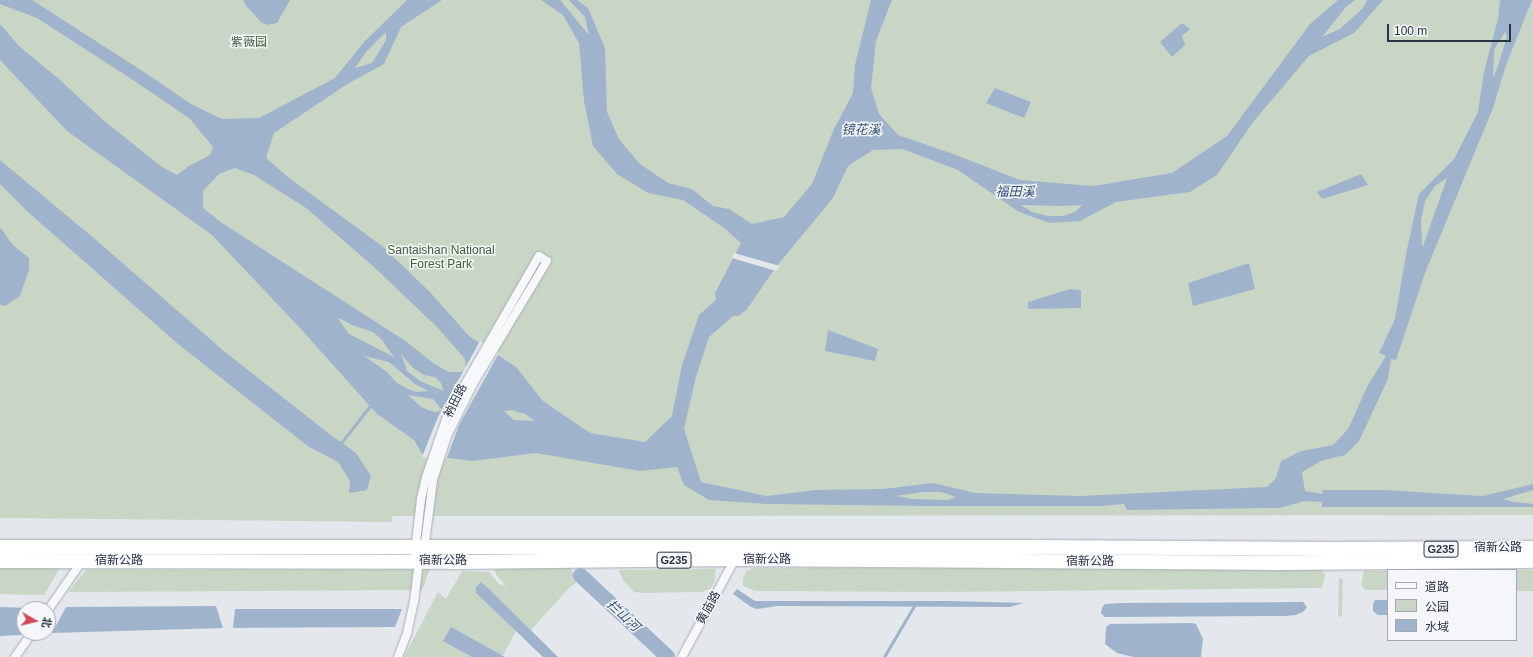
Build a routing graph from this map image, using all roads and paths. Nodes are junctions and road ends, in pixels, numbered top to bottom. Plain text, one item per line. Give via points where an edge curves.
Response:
1 (492, 345) junction
2 (0, 547) edge
3 (420, 547) junction
4 (1533, 548) edge
5 (735, 560) junction
6 (0, 561) edge
7 (82, 561) junction
8 (419, 561) junction
9 (1533, 561) edge
10 (54, 601) edge
11 (26, 641) edge
12 (15, 657) edge
13 (398, 657) edge
14 (682, 657) edge

1 - 1 street, 衲田路 via 546,261 539,256
1 - 3 street, 衲田路 via 447,436 429,479
2 - 3 highway, 宿新公路
3 - 4 highway, 宿新公路 / G235
3 - 8 street, 衲田路
5 - 8 highway, 宿新公路 / G235
5 - 9 highway, 宿新公路 / G235 via 1274,563
5 - 14 street, 黄庙路
6 - 7 highway, 宿新公路 / G235
7 - 8 highway, 宿新公路 / G235
7 - 10 street
8 - 13 street, 衲田路 via 407,634
11 - 12 street

